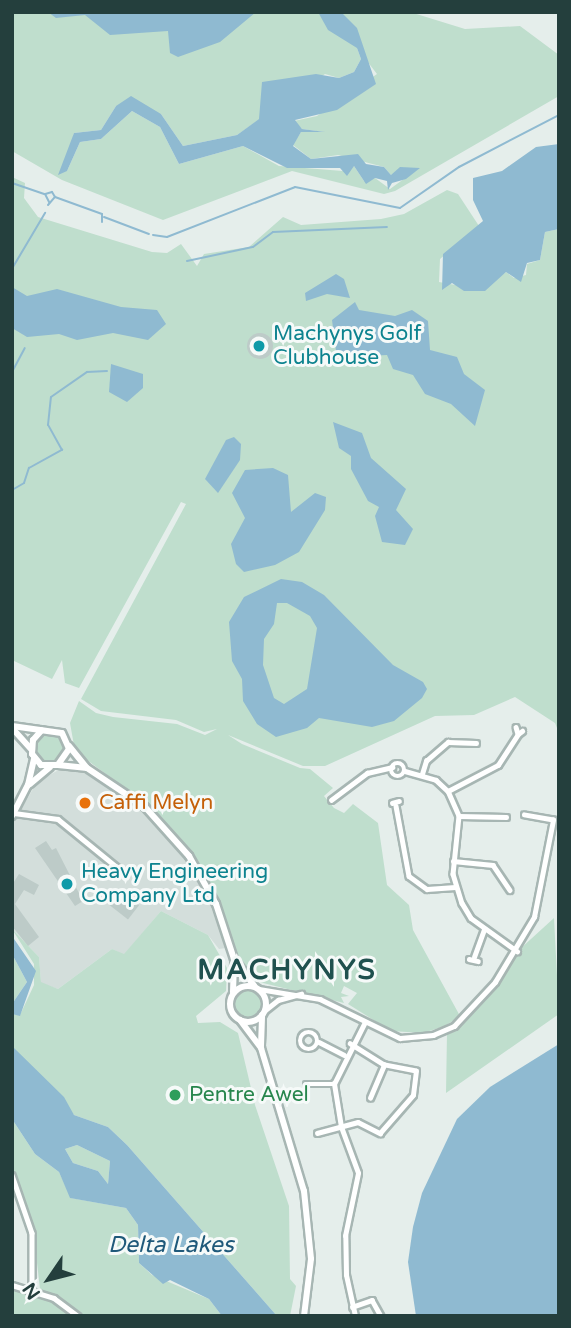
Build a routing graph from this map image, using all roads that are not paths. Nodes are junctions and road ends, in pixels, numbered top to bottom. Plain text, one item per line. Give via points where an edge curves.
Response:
1 (12, 727) edge
2 (516, 727) dead end
3 (42, 730) junction
4 (69, 746) junction
5 (31, 749) junction
6 (470, 751) dead end
7 (34, 758) junction
8 (58, 765) junction
9 (50, 767) junction
10 (392, 767) junction
11 (87, 768) junction
12 (405, 771) junction
13 (421, 774) junction
14 (29, 785) junction
15 (448, 791) junction
16 (331, 800) dead end
17 (396, 803) dead end
18 (13, 814) edge
19 (521, 815) dead end
20 (459, 816) junction
21 (508, 817) dead end
22 (452, 861) junction
23 (122, 872) dead end
24 (456, 887) junction
25 (511, 892) dead end
26 (484, 929) junction
27 (517, 951) junction
28 (234, 959) junction
29 (474, 959) dead end
30 (256, 988) junction
31 (232, 993) junction
32 (302, 994) junction
33 (263, 1013) junction
34 (240, 1020) junction
35 (365, 1022) junction
36 (319, 1042) junction
37 (350, 1044) junction
38 (261, 1048) junction
39 (344, 1055) junction
40 (384, 1065) junction
41 (306, 1084) dead end
42 (334, 1084) junction
43 (370, 1098) dead end
44 (341, 1127) junction
45 (317, 1133) dead end
46 (12, 1175) edge
47 (12, 1285) edge
48 (32, 1289) junction
49 (352, 1307) junction
50 (78, 1316) edge
51 (303, 1316) edge
52 (355, 1316) edge
53 (381, 1316) edge

1 - 3 main road
1 - 5 main road
2 - 15 street via 520,732 498,765
3 - 4 main road via 59,731
3 - 5 main road
4 - 8 main road
4 - 11 main road
5 - 7 main road
6 - 13 street via 473,743 457,738 442,746
7 - 9 main road
7 - 14 main road
8 - 9 main road
8 - 11 main road
9 - 14 main road
10 - 12 street via 401,764
10 - 12 street via 396,776
10 - 16 street via 367,773
11 - 28 main road via 145,807 189,856 216,904
12 - 13 street
13 - 15 street
14 - 18 main road
15 - 20 street
17 - 24 street via 409,876 427,889
18 - 23 street via 58,819
19 - 27 street via 553,820 534,917
20 - 21 street
20 - 22 street
22 - 24 street
22 - 25 street via 494,865
24 - 26 street via 471,918
26 - 27 street
26 - 29 street
27 - 35 street via 469,1014 445,1031 400,1038
28 - 30 main road
28 - 31 main road
30 - 31 main road
30 - 32 street
30 - 33 main road
31 - 34 main road via 230,1009
32 - 33 street via 278,1000
32 - 35 street via 344,1007
33 - 34 main road
33 - 38 main road
34 - 38 main road
35 - 37 street
36 - 36 street via 309,1049 299,1040 309,1032
36 - 39 street
37 - 39 street
37 - 40 street
38 - 51 main road via 309,1216 311,1259
39 - 42 street
40 - 43 street
40 - 44 street via 416,1071 413,1095 380,1133 358,1122
41 - 42 street
42 - 44 street
44 - 45 street
44 - 49 street via 358,1173 345,1236
46 - 48 street via 32,1233
47 - 48 street
48 - 50 street
49 - 52 street
49 - 53 street via 372,1300

